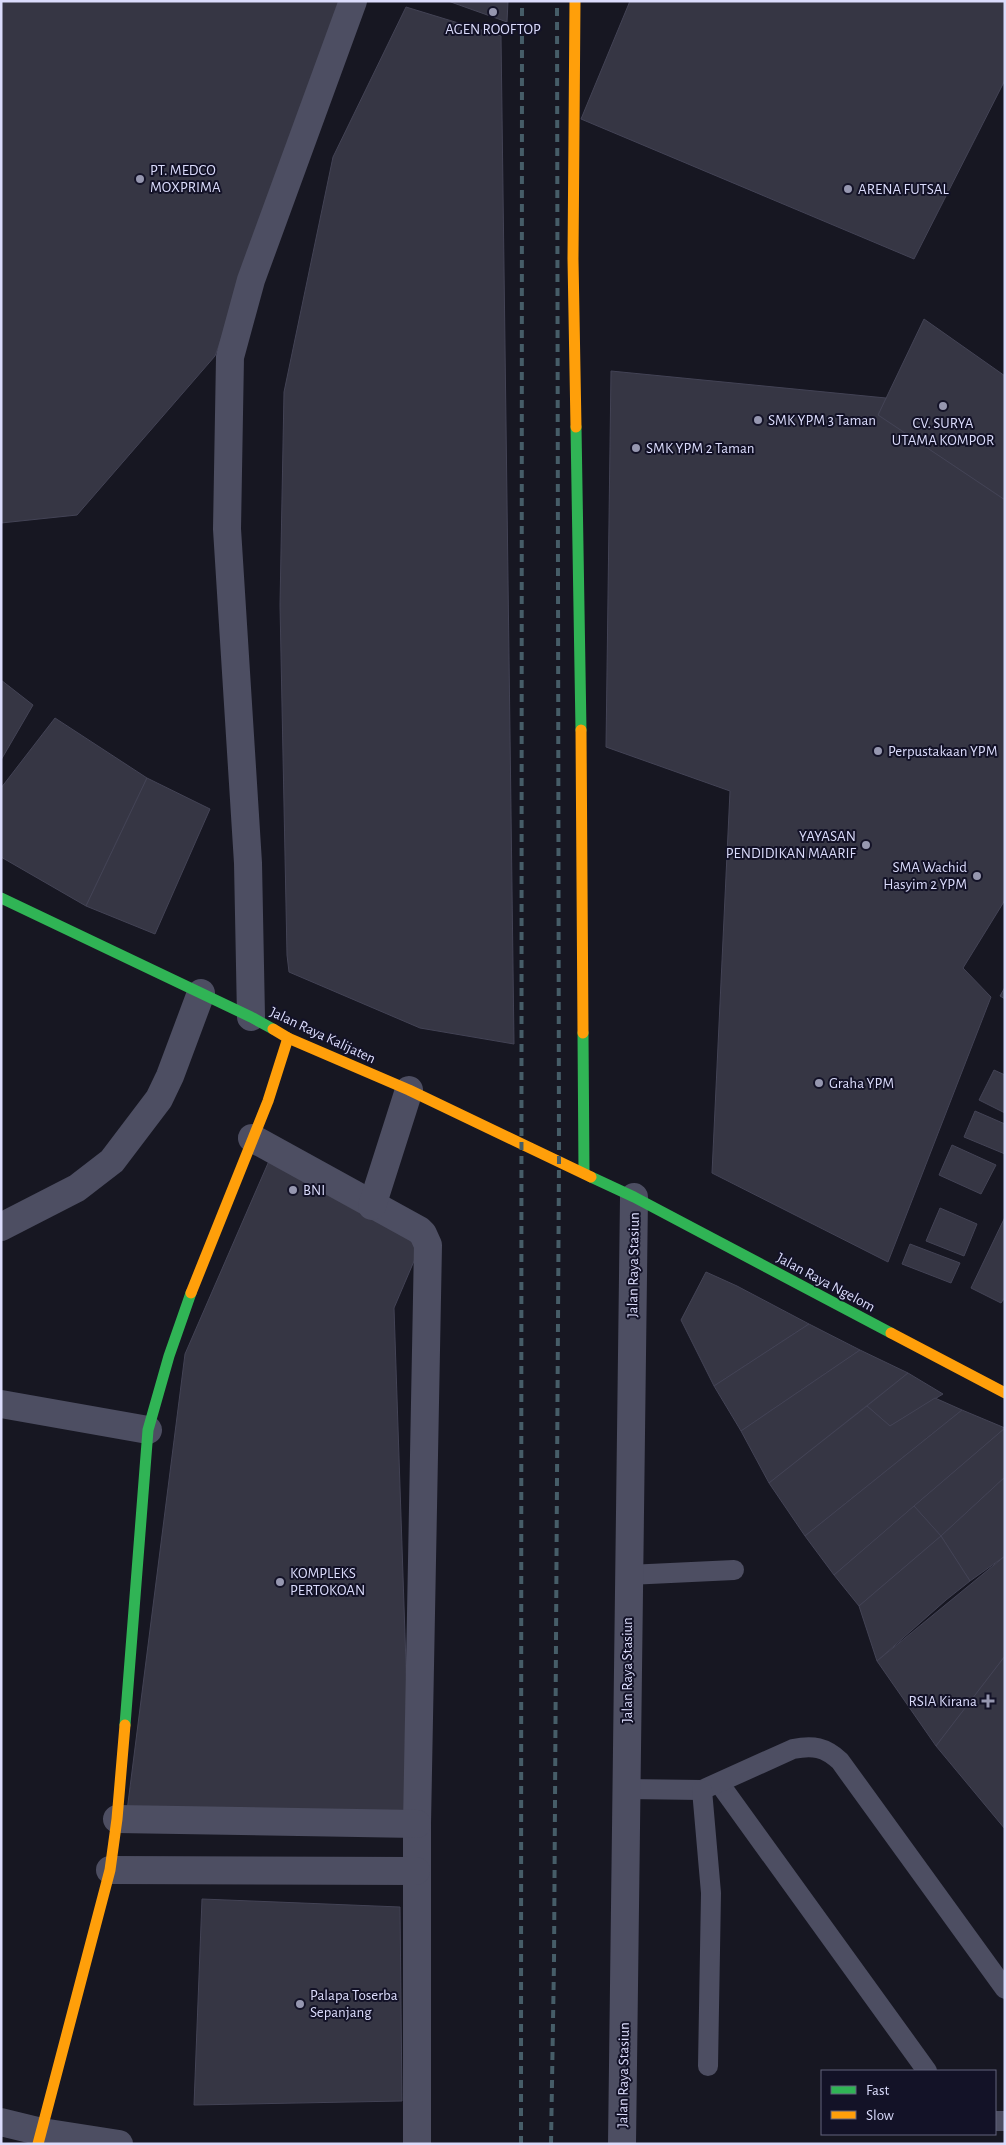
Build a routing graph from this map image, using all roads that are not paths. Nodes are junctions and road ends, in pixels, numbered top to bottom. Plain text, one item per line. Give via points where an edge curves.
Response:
1 (353, 1) edge
2 (575, 1) edge
3 (1, 898) edge
4 (201, 993) junction
5 (251, 1017) junction
6 (288, 1038) junction
7 (409, 1090) junction
8 (252, 1138) junction
9 (584, 1173) junction
10 (634, 1197) junction
11 (372, 1206) junction
12 (1, 1227) edge
13 (1005, 1393) edge
14 (1, 1404) edge
15 (148, 1430) junction
16 (734, 1570) dead end
17 (628, 1575) junction
18 (710, 1786) junction
19 (626, 1789) junction
20 (117, 1819) junction
21 (416, 1824) junction
22 (110, 1870) junction
23 (416, 1871) junction
24 (1005, 1989) edge
25 (708, 2066) dead end
26 (926, 2070) edge
27 (1, 2122) edge
28 (40, 2138) edge
29 (119, 2144) edge
30 (417, 2144) edge
31 (622, 2144) edge

1 - 5 street via 251,280 230,357 227,529 248,863
2 - 9 street via 573,259 580,605
3 - 4 street, Jalan Raya Kalijaten
4 - 5 street, Jalan Raya Kalijaten
4 - 12 street via 159,1099 112,1161 77,1188
5 - 6 street, Jalan Raya Kalijaten
6 - 7 street, Jalan Raya Kalijaten
6 - 8 street via 268,1101
7 - 9 street, Jalan Raya Kalijaten
7 - 11 street
8 - 11 street
8 - 15 street via 181,1322
9 - 10 street, Jalan Raya Kalijaten
10 - 13 street, Jalan Raya Ngelom
10 - 17 street, Jalan Raya Stasiun
11 - 21 street via 419,1230 428,1245
14 - 15 street
15 - 20 street
16 - 17 lane
17 - 19 street, Jalan Raya Stasiun
18 - 19 lane
18 - 24 lane via 793,1749 820,1747 831,1753
18 - 25 lane
18 - 26 lane
19 - 31 street, Jalan Raya Stasiun
20 - 21 street
20 - 22 street
21 - 23 street
22 - 23 street
22 - 28 street
23 - 30 street
27 - 28 street
28 - 29 street

